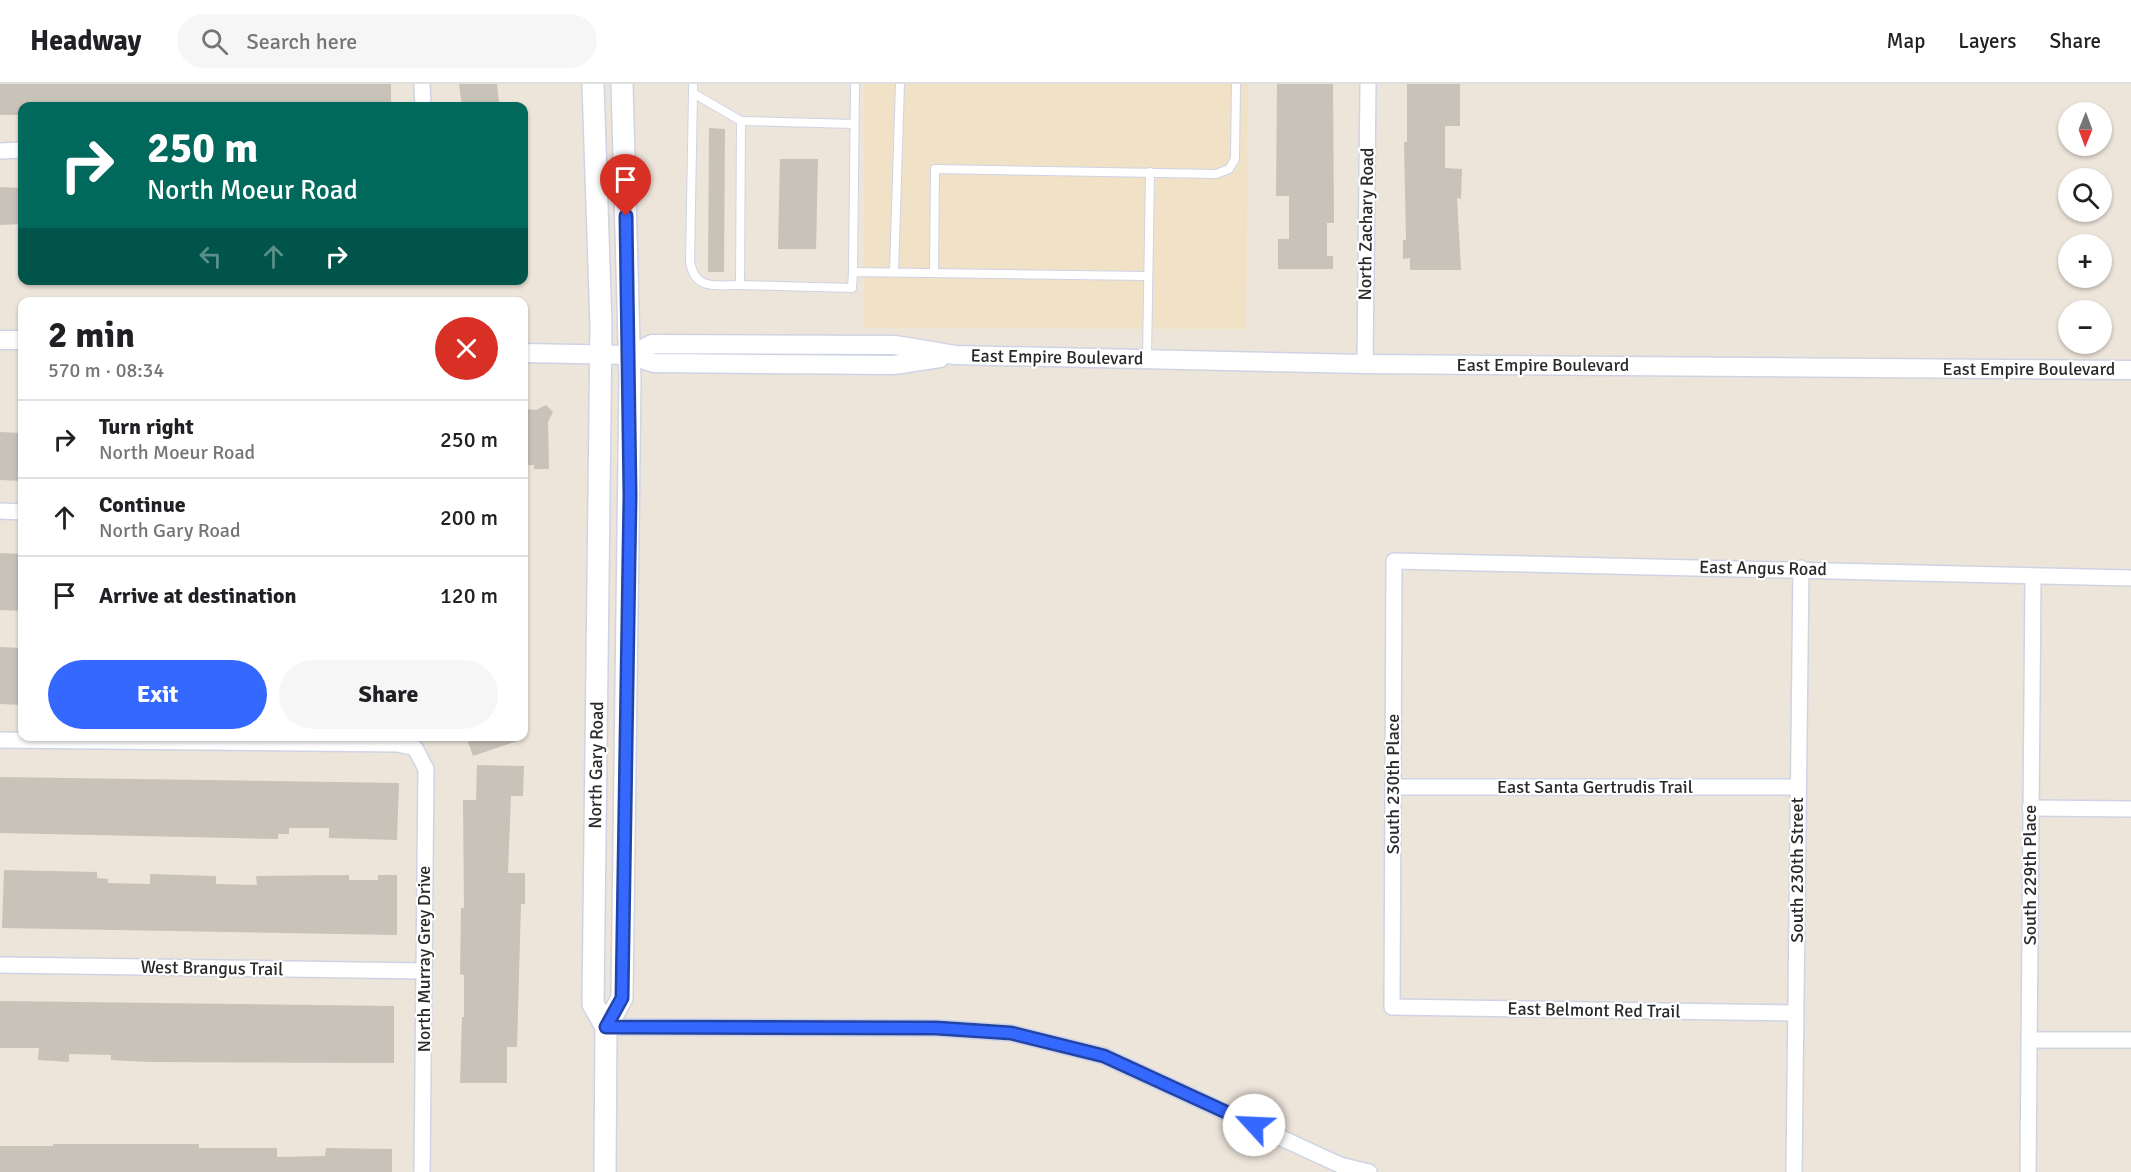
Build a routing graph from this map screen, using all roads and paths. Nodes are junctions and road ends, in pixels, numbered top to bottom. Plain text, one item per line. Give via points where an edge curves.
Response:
1 (422, 84) edge
2 (593, 84) edge
3 (622, 84) edge
4 (855, 84) edge
5 (900, 84) edge
6 (1236, 84) edge
7 (1368, 84) edge
8 (693, 88) edge
9 (423, 102) edge
10 (741, 122) junction
11 (854, 124) junction
12 (18, 150) edge
13 (0, 151) edge
14 (1150, 172) junction
15 (853, 272) junction
16 (894, 272) junction
17 (934, 273) junction
18 (1147, 276) junction
19 (740, 285) junction
20 (0, 340) edge
21 (18, 340) edge
22 (528, 353) edge
23 (601, 355) junction
24 (630, 355) junction
25 (1147, 358) junction
26 (1365, 364) junction
27 (2131, 370) edge
28 (0, 511) edge
29 (18, 512) edge
30 (1394, 561) joint
31 (1801, 568) junction
32 (2033, 578) junction
33 (2131, 578) edge
34 (0, 740) edge
35 (18, 740) edge
36 (286, 741) edge
37 (1393, 787) junction
38 (1798, 787) junction
39 (2030, 808) junction
40 (2131, 809) edge
41 (0, 965) edge
42 (424, 971) junction
43 (1392, 1007) joint
44 (1796, 1013) junction
45 (606, 1027) junction
46 (2030, 1040) junction
47 (2131, 1040) edge
48 (1339, 1169) edge
49 (422, 1172) edge
50 (605, 1172) edge
51 (1370, 1172) edge
52 (1794, 1172) edge
53 (2028, 1172) edge

1 - 9 street
2 - 23 main road, North Gary Road
3 - 24 main road
4 - 11 lane
5 - 16 lane
6 - 14 lane via 1235,159 1229,169 1216,174
7 - 26 street, North Zachary Road
8 - 10 lane
8 - 19 lane via 692,274 708,285
10 - 11 lane
10 - 19 lane
11 - 15 lane
12 - 13 street
14 - 17 lane via 935,169
14 - 18 lane
15 - 16 lane
15 - 19 lane via 852,288
16 - 17 lane
17 - 18 lane
18 - 25 lane
20 - 21 street
22 - 23 street, East Empire Boulevard
23 - 24 street, East Empire Boulevard
23 - 45 main road, North Gary Road via 593,1004
24 - 25 street, East Empire Boulevard via 654,363 894,365 955,355
24 - 45 main road via 622,998
25 - 26 street, East Empire Boulevard
26 - 27 street, East Empire Boulevard
28 - 29 street
30 - 31 street, East Angus Road
30 - 37 street, South 230th Place
31 - 32 street, East Angus Road
31 - 38 street, South 230th Street
32 - 33 street, East Angus Road
32 - 39 street, South 229th Place
34 - 35 street
36 - 42 street, North Murray Grey Drive via 398,744 415,748 426,769
37 - 38 street, East Santa Gertrudis Trail
37 - 43 street, South 230th Place
38 - 44 street, South 230th Street
39 - 40 street
39 - 46 street, South 229th Place
41 - 42 street, West Brangus Trail
42 - 49 street, North Murray Grey Drive
43 - 44 street, East Belmont Red Trail
44 - 52 street, South 230th Street
45 - 48 street via 936,1028 1011,1033 1104,1056
45 - 50 main road, North Gary Road
46 - 47 street
46 - 53 street, South 229th Place
48 - 51 street

